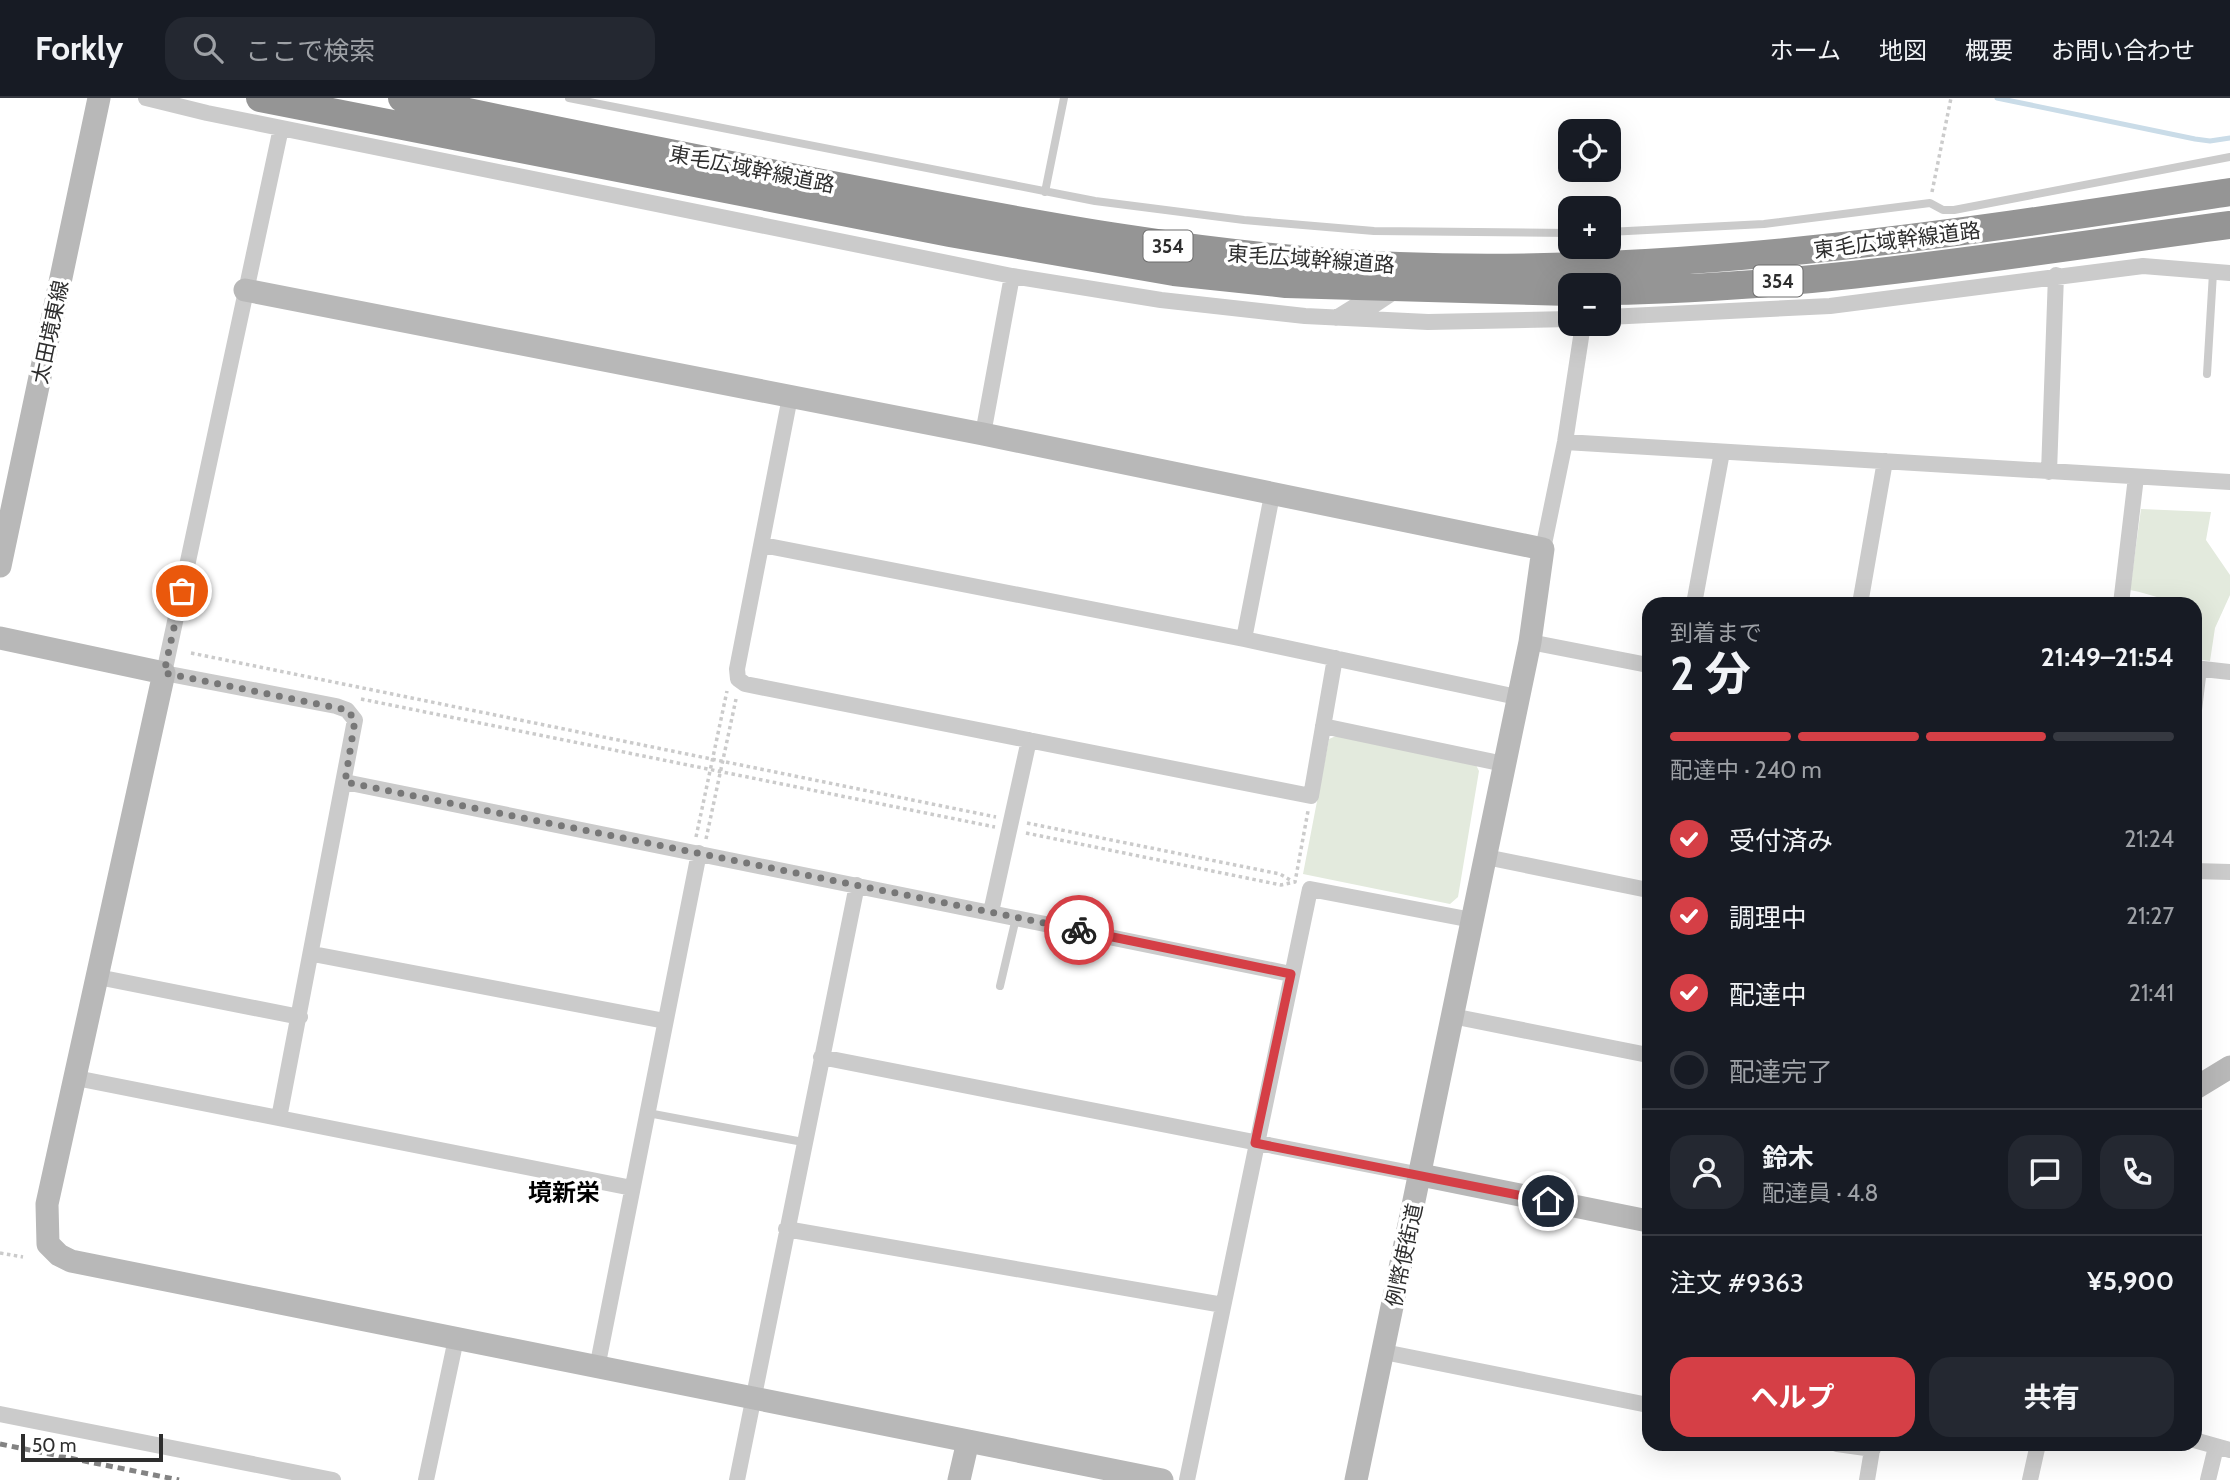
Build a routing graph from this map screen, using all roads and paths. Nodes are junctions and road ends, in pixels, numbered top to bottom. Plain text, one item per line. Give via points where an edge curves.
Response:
1 (99, 98) edge
2 (145, 98) edge
3 (260, 98) edge
4 (402, 98) edge
5 (569, 98) edge
6 (1064, 98) edge
7 (1951, 98) edge
8 (281, 128) junction
9 (503, 146) junction
10 (2230, 157) edge
11 (547, 182) junction
12 (1045, 192) junction
13 (2230, 192) edge
14 (1930, 203) junction
15 (2230, 225) edge
16 (1621, 231) edge
17 (1558, 233) edge
18 (2222, 273) edge
19 (2056, 275) junction
20 (1012, 276) junction
21 (1398, 289) junction
22 (245, 290) junction
23 (1621, 291) edge
24 (1558, 292) edge
25 (1621, 316) edge
26 (1336, 318) junction
27 (1558, 319) edge
28 (1581, 336) edge
29 (2207, 374) dead end
30 (790, 397) junction
31 (983, 434) junction
32 (1565, 442) junction
33 (1722, 452) junction
34 (1885, 461) junction
35 (2049, 472) junction
36 (2136, 477) junction
37 (2230, 482) edge
38 (1272, 495) junction
39 (763, 545) junction
40 (1543, 550) junction
41 (0, 566) edge
42 (1695, 597) edge
43 (1861, 597) edge
44 (2121, 597) edge
45 (0, 638) edge
46 (1244, 639) junction
47 (1530, 642) junction
48 (191, 653) dead end
49 (1335, 658) junction
50 (1642, 664) edge
51 (2202, 669) edge
52 (2230, 672) edge
53 (164, 673) junction
54 (738, 679) junction
55 (348, 696) dead end
56 (1517, 697) junction
57 (1323, 726) junction
58 (1029, 740) junction
59 (714, 759) junction
60 (723, 761) junction
61 (1504, 764) junction
62 (710, 770) junction
63 (720, 772) junction
64 (345, 782) junction
65 (1311, 796) junction
66 (1011, 825) junction
67 (699, 853) junction
68 (1486, 857) junction
69 (2202, 871) edge
70 (2230, 872) edge
71 (1294, 882) junction
72 (857, 884) junction
73 (1310, 889) junction
74 (1642, 889) edge
75 (991, 912) junction
76 (1016, 918) junction
77 (1472, 920) junction
78 (313, 954) junction
79 (1291, 974) junction
80 (98, 977) junction
81 (1000, 986) dead end
82 (1452, 1016) junction
83 (300, 1017) junction
84 (665, 1021) junction
85 (1642, 1054) edge
86 (821, 1057) junction
87 (2230, 1067) edge
88 (76, 1078) junction
89 (2202, 1084) edge
90 (648, 1113) junction
91 (279, 1118) junction
92 (803, 1142) junction
93 (1255, 1143) junction
94 (1422, 1175) junction
95 (632, 1188) junction
96 (1642, 1220) edge
97 (786, 1229) junction
98 (0, 1253) edge
99 (23, 1257) dead end
100 (1223, 1305) junction
101 (456, 1339) junction
102 (1384, 1352) junction
103 (597, 1368) junction
104 (754, 1400) junction
105 (1642, 1404) edge
106 (0, 1414) edge
107 (968, 1441) junction
108 (2202, 1442) edge
109 (2223, 1449) edge
110 (1872, 1451) edge
111 (2036, 1451) edge
112 (1130, 1477) edge
113 (333, 1480) edge
114 (426, 1480) edge
115 (737, 1480) edge
116 (959, 1480) edge
117 (1162, 1480) edge
118 (1187, 1480) edge
119 (1356, 1480) edge
120 (1867, 1480) edge
121 (2030, 1480) edge
122 (2208, 1480) edge

1 - 41 street, 太田境東線
2 - 8 street
3 - 9 highway, 東毛広域幹線道路 / 354
4 - 13 highway, 東毛広域幹線道路 / 354 via 1063,229 1175,247 1398,266 1533,269 1738,257 1946,235
5 - 12 lane
6 - 12 lane
7 - 14 path
8 - 11 street
8 - 22 street
9 - 11 street
9 - 21 highway, 東毛広域幹線道路 / 354 via 1174,272
10 - 14 lane via 1954,210
11 - 20 street
12 - 17 lane via 1244,220 1374,230
14 - 16 lane via 1764,224
15 - 23 highway, 東毛広域幹線道路 / 354 via 1811,278
18 - 19 street via 2143,266
18 - 29 lane
19 - 25 street via 1830,306
19 - 35 street
20 - 26 street via 1161,300
20 - 31 street
21 - 24 highway, 東毛広域幹線道路 / 354
21 - 26 street via 1374,305 1357,305
22 - 30 street
22 - 53 street
26 - 27 street
28 - 32 street
30 - 31 street
30 - 39 street
31 - 38 street
32 - 33 street
32 - 40 street
33 - 34 street
33 - 42 street
34 - 35 street
34 - 43 street
35 - 36 street
36 - 37 street
36 - 44 street
38 - 40 street
38 - 46 street
39 - 46 street
39 - 54 street
40 - 47 street
45 - 53 street
46 - 49 street
47 - 50 street
47 - 56 street
48 - 59 path
49 - 56 street
49 - 57 street
51 - 52 street
53 - 64 street via 347,710 355,720
53 - 80 street
54 - 58 street
54 - 59 path via 727,691
54 - 60 path
55 - 62 path
56 - 61 street
57 - 61 street
57 - 65 street
58 - 65 street
58 - 66 street
59 - 60 path
59 - 62 path
60 - 63 path
60 - 66 path
61 - 68 street
62 - 63 path
62 - 67 path via 696,838
63 - 66 path
63 - 67 path
64 - 67 street
64 - 78 street
65 - 71 path
66 - 71 path via 1281,884
66 - 71 path via 1280,874
66 - 75 street
67 - 72 street
67 - 84 street
68 - 74 street
68 - 77 street
69 - 70 street
71 - 73 path
72 - 75 street
72 - 86 street
73 - 77 street
73 - 79 street
75 - 76 street
76 - 79 street
76 - 81 lane
77 - 82 street
78 - 83 street
78 - 84 street
79 - 93 street
80 - 83 street
80 - 88 street
82 - 85 street
82 - 94 street
83 - 91 street
84 - 90 street
86 - 92 street
86 - 93 street
87 - 89 street
88 - 91 street
88 - 101 street via 47,1204 48,1244 59,1255
90 - 92 lane
90 - 95 street
91 - 95 street
92 - 97 street
93 - 94 street
93 - 100 street
94 - 96 street, 例幣使街道
94 - 102 street, 例幣使街道
95 - 103 street
97 - 100 street
97 - 104 street
98 - 99 path
100 - 118 street
101 - 103 street
101 - 114 street
102 - 105 street
102 - 119 street, 例幣使街道
103 - 104 street
104 - 107 street
104 - 115 street
106 - 113 street
107 - 112 street
107 - 116 street
108 - 109 street
109 - 122 street
110 - 120 street
111 - 121 street
112 - 117 street

